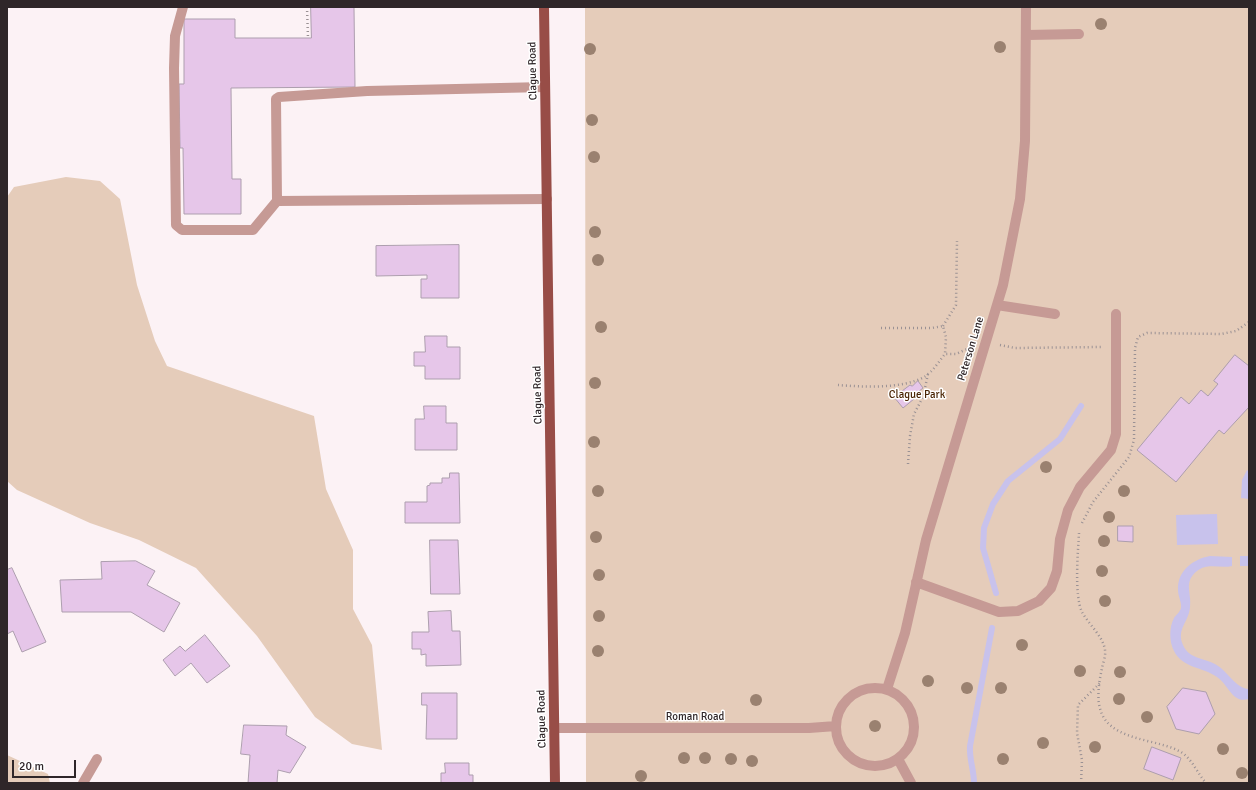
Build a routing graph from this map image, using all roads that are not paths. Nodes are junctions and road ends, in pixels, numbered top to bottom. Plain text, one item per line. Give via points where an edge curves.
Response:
1 (182, 7) edge
2 (544, 7) edge
3 (1026, 7) edge
4 (1079, 34) dead end
5 (1027, 35) junction
6 (545, 87) junction
7 (547, 200) junction
8 (278, 201) junction
9 (997, 305) junction
10 (1055, 314) dead end
11 (1116, 314) dead end
12 (916, 582) junction
13 (887, 689) junction
14 (836, 726) junction
15 (554, 728) junction
16 (97, 759) dead end
17 (898, 759) junction
18 (83, 783) edge
19 (555, 783) edge
20 (911, 783) edge

1 - 8 street via 175,36 174,68 176,225 182,230 253,230
2 - 6 main road, Clague Road
3 - 5 street, Peterson Lane
4 - 5 street
5 - 9 street, Peterson Lane via 1025,141 1020,199
6 - 7 main road, Clague Road
6 - 8 street via 367,91 279,97 276,99
7 - 8 street
7 - 15 main road, Clague Road
9 - 10 street
9 - 12 street, Peterson Lane
11 - 12 street via 1116,434 1111,450 1080,487 1068,510 1060,540 1057,571 1051,588 1039,601 1018,611 999,612
12 - 13 street, Peterson Lane via 905,633
13 - 14 street via 867,688 849,697 838,714
13 - 17 street via 904,700 914,717 913,739
14 - 15 street, Roman Road
14 - 17 street via 842,747 848,756 858,762 880,766
15 - 19 main road, Clague Road
16 - 18 street
17 - 20 street

